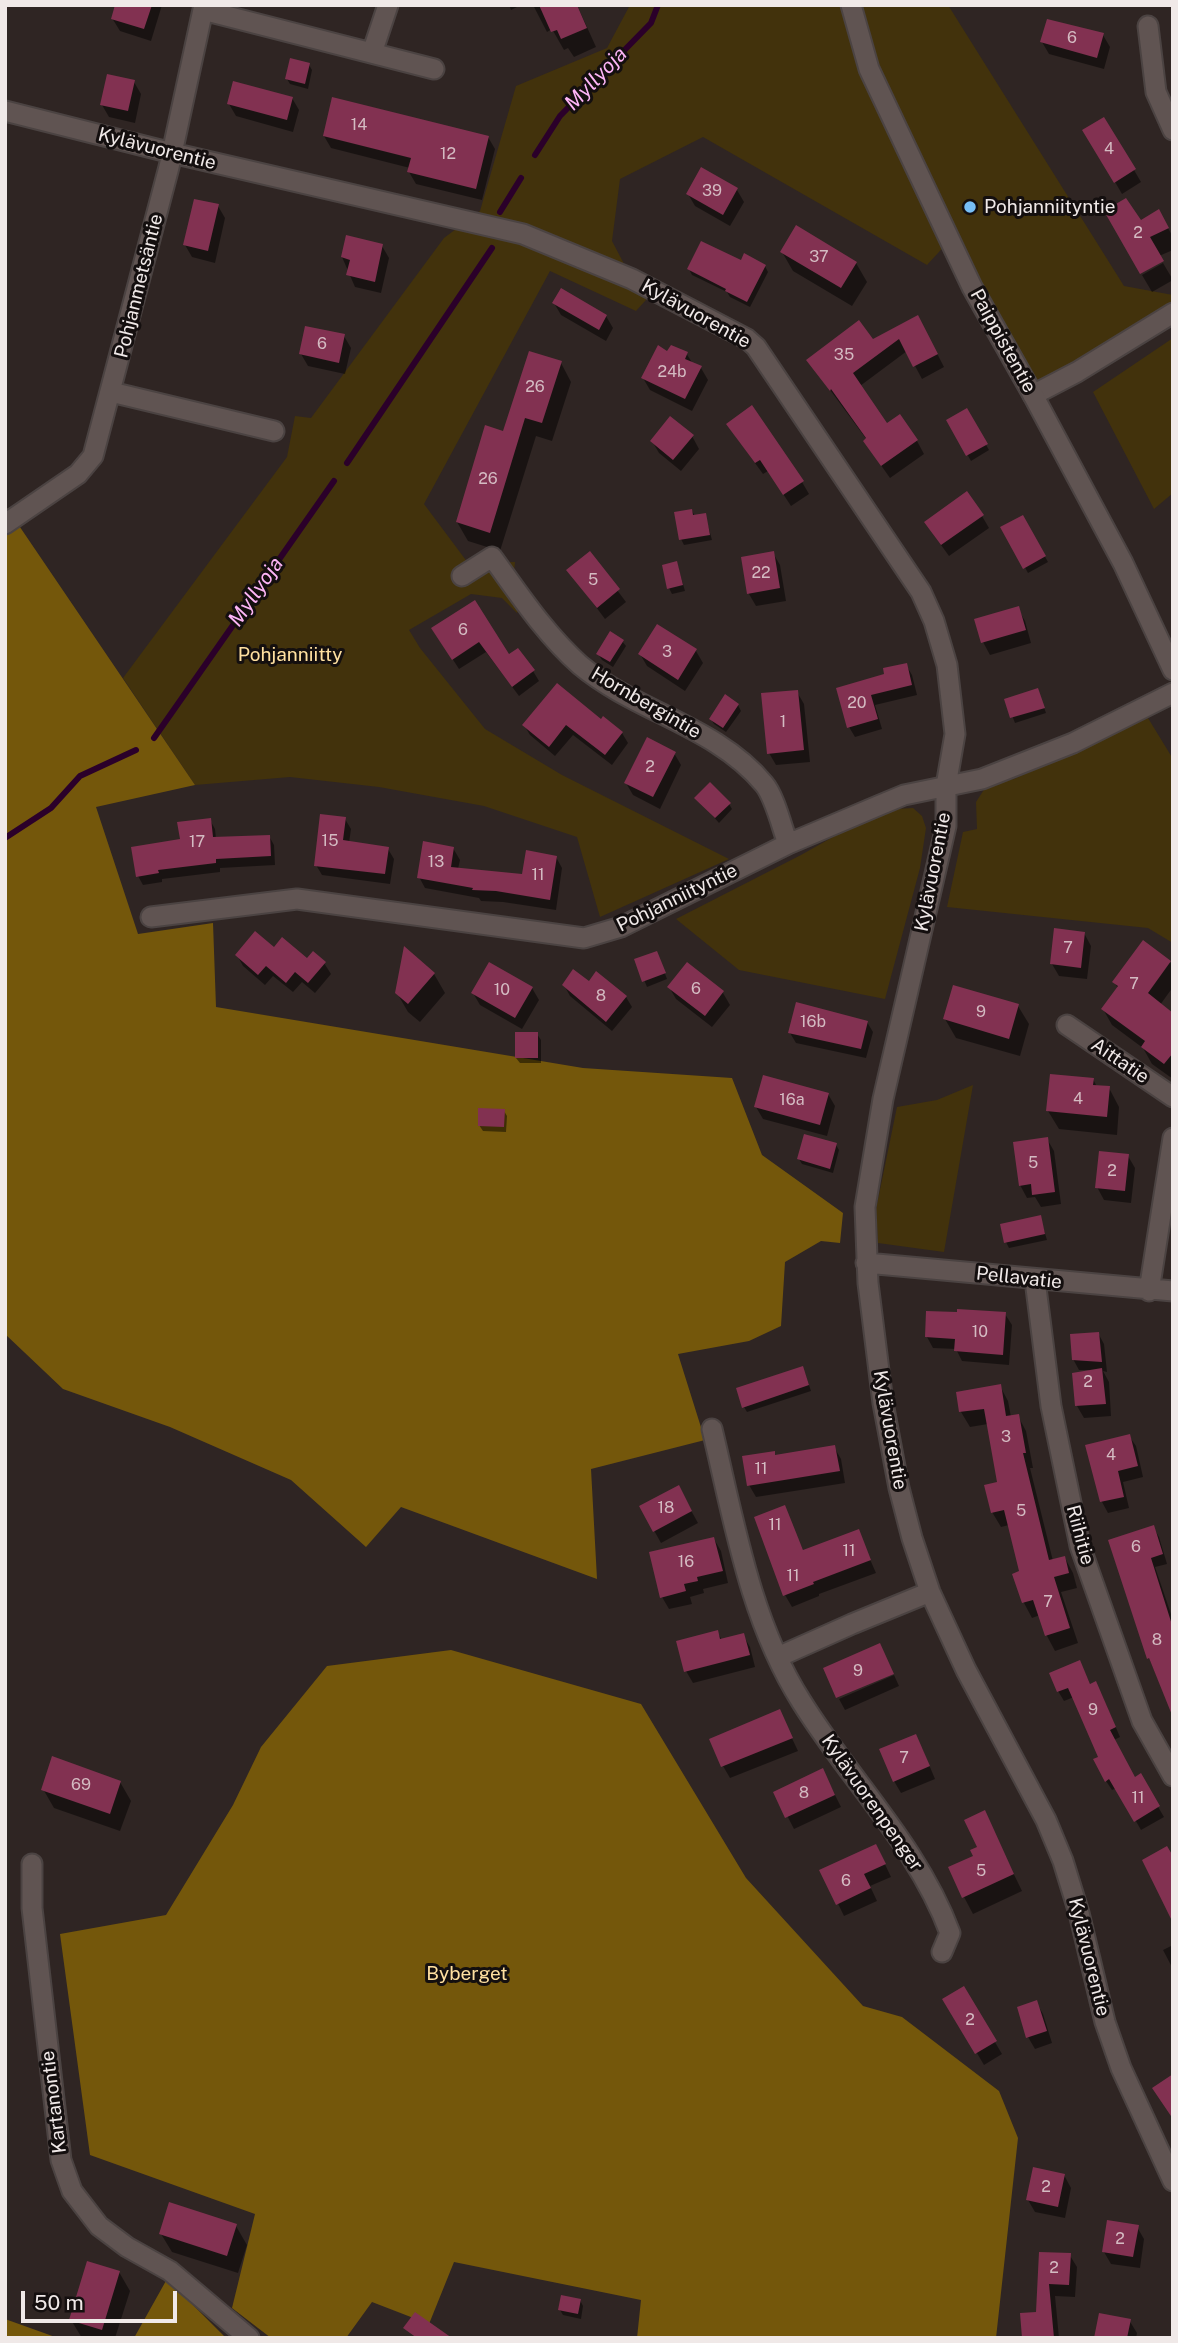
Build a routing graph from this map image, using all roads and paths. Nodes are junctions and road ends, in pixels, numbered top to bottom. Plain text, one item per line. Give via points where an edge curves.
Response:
1 (388, 5) edge
2 (851, 5) edge
3 (203, 8) edge
4 (1148, 26) dead end
5 (372, 53) junction
6 (434, 69) dead end
7 (5, 111) edge
8 (1173, 130) edge
9 (172, 153) junction
10 (1173, 313) edge
11 (111, 392) junction
12 (1033, 395) junction
13 (274, 431) dead end
14 (5, 524) edge
15 (462, 576) dead end
16 (1173, 670) edge
17 (1173, 693) edge
18 (946, 786) junction
19 (788, 844) junction
20 (151, 917) dead end
21 (1067, 1025) dead end
22 (1173, 1097) edge
23 (1173, 1138) edge
24 (866, 1264) junction
25 (1035, 1280) junction
26 (1149, 1291) junction
27 (1173, 1292) edge
28 (712, 1429) dead end
29 (930, 1592) junction
30 (778, 1657) junction
31 (1173, 1776) edge
32 (32, 1864) dead end
33 (942, 1952) dead end
34 (1173, 2181) edge
35 (249, 2338) edge

1 - 5 street
2 - 12 street, Paippistentie via 869,69 972,287
3 - 5 street
3 - 9 street, Pohjanmetsäntie
4 - 8 street via 1156,92
5 - 6 street
7 - 9 street, Kylävuorentie
9 - 11 street, Pohjanmetsäntie
9 - 18 street, Kylävuorentie via 523,234 632,279 756,346 921,592 934,621 947,664 955,734
10 - 12 street
11 - 13 street
11 - 14 street, Pohjanmetsäntie via 93,456 78,474
12 - 16 street, Paippistentie via 1123,563
15 - 19 street, Hornbergintie via 492,557 540,622 581,665 735,755 766,786
17 - 18 street, Pohjanniityntie via 1073,743 982,779
18 - 19 street, Pohjanniityntie via 904,795
18 - 24 street, Kylävuorentie via 946,825 883,1099 866,1207
19 - 20 street, Pohjanniityntie via 621,927 584,938 297,899
21 - 22 street, Aittatie
23 - 26 street
24 - 25 street, Pellavatie
24 - 29 street, Kylävuorentie via 894,1463
25 - 26 street, Pellavatie
25 - 31 street, Riihitie via 1051,1406 1080,1546 1142,1721
26 - 27 street, Pellavatie
28 - 30 street, Kylävuorenpenger via 752,1594
29 - 30 street
29 - 34 street, Kylävuorentie via 1059,1851 1105,2022
30 - 33 street, Kylävuorenpenger via 800,1700 925,1878 950,1933
32 - 35 street, Kartanontie via 32,1908 61,2160 72,2191 99,2226 170,2271

